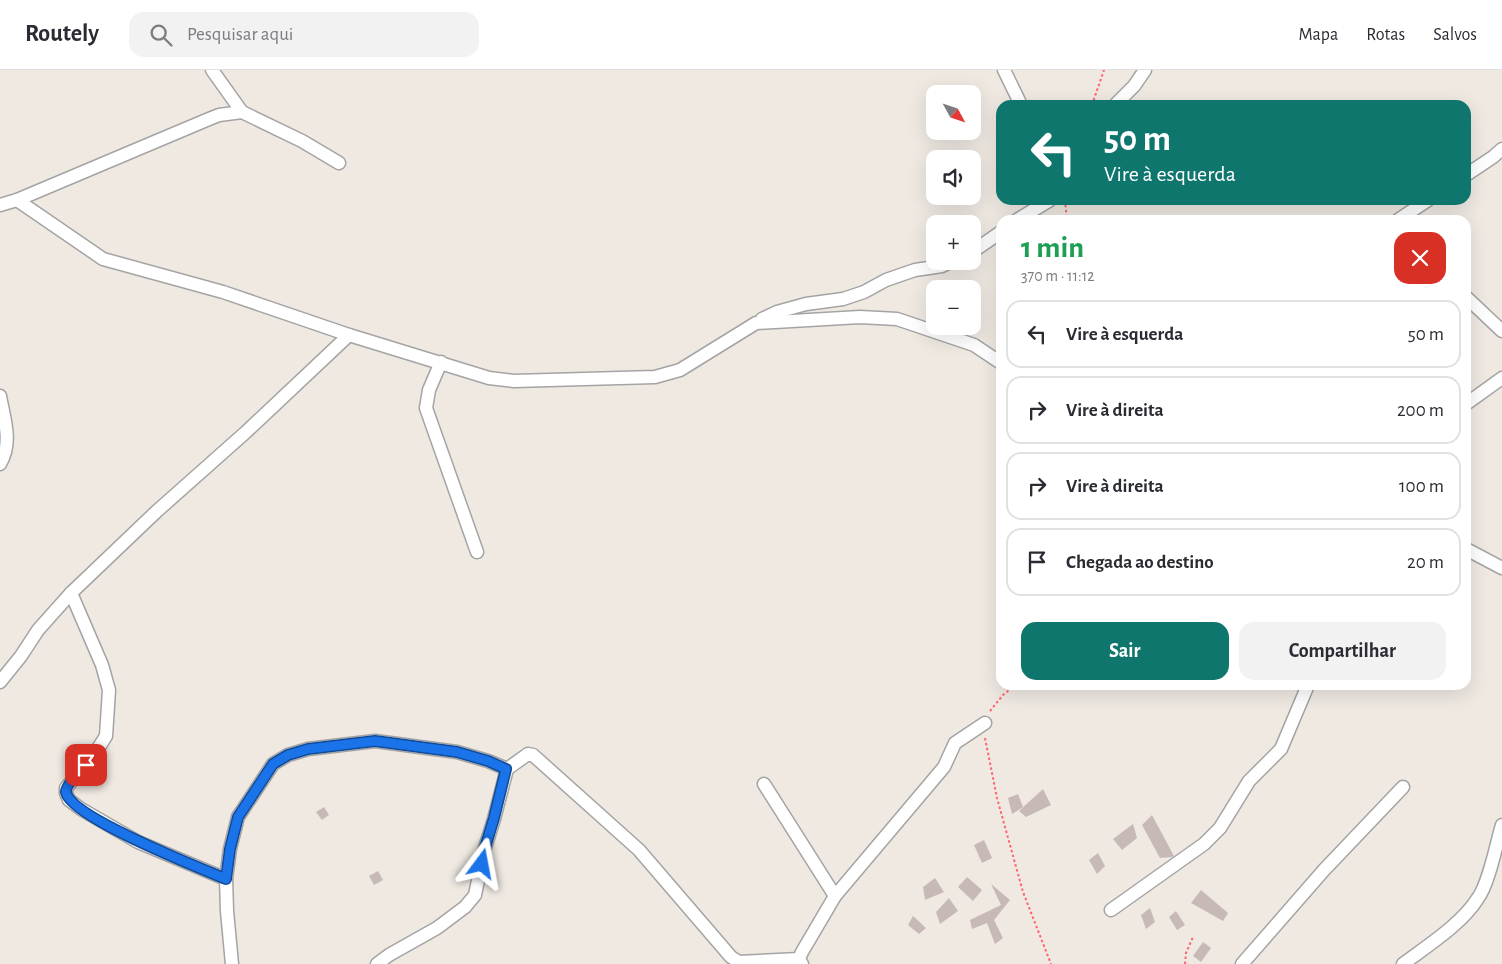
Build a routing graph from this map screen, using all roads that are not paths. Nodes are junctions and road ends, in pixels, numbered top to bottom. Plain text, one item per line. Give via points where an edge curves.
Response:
1 (212, 70) edge
2 (1004, 70) edge
3 (1145, 70) edge
4 (1019, 100) edge
5 (1120, 100) edge
6 (242, 112) junction
7 (1502, 149) edge
8 (338, 163) dead end
9 (1471, 171) edge
10 (17, 200) junction
11 (0, 205) edge
12 (1040, 205) edge
13 (1422, 205) edge
14 (1024, 215) edge
15 (1409, 215) edge
16 (996, 235) edge
17 (981, 246) edge
18 (926, 268) edge
19 (1471, 302) edge
20 (756, 322) junction
21 (1502, 331) edge
22 (349, 335) junction
23 (996, 360) edge
24 (441, 362) junction
25 (1502, 378) edge
26 (0, 396) edge
27 (1471, 400) edge
28 (0, 464) edge
29 (477, 552) dead end
30 (1471, 552) edge
31 (1502, 568) edge
32 (70, 593) junction
33 (0, 682) edge
34 (1306, 690) edge
35 (986, 723) road end
36 (506, 769) junction
37 (764, 784) dead end
38 (1403, 787) dead end
39 (1502, 825) edge
40 (226, 879) junction
41 (835, 896) junction
42 (1111, 910) dead end
43 (800, 961) edge
44 (232, 964) edge
45 (377, 964) edge
46 (1242, 964) edge
47 (1403, 964) edge

1 - 6 street
2 - 4 street
3 - 5 street
6 - 8 street via 302,141
6 - 10 street via 219,115
7 - 9 street
10 - 11 street
10 - 22 street via 103,259 223,292
12 - 14 street
13 - 15 street
16 - 17 street
18 - 20 street via 886,280 843,299 806,304
19 - 21 street
20 - 23 street via 860,317 897,319 974,345
20 - 24 street via 680,370 655,377 514,381 489,378
22 - 24 street
22 - 32 street
24 - 29 street via 429,390 426,408
25 - 27 street
26 - 28 street via 8,438 6,454
30 - 31 street
32 - 33 street
32 - 40 street via 102,665 109,690 106,736 66,788 69,800 138,842
34 - 42 street via 1281,750 1249,781 1220,828 1204,844
35 - 41 street via 955,743 944,767
36 - 40 street via 457,752 375,741 308,749 288,755 273,764 238,817
36 - 43 street via 528,754 533,755 639,850 731,957 739,962
36 - 45 street via 475,896 437,928
37 - 41 street
38 - 46 street via 1324,870
39 - 47 street via 1478,898 1462,917
40 - 44 street
41 - 43 street

